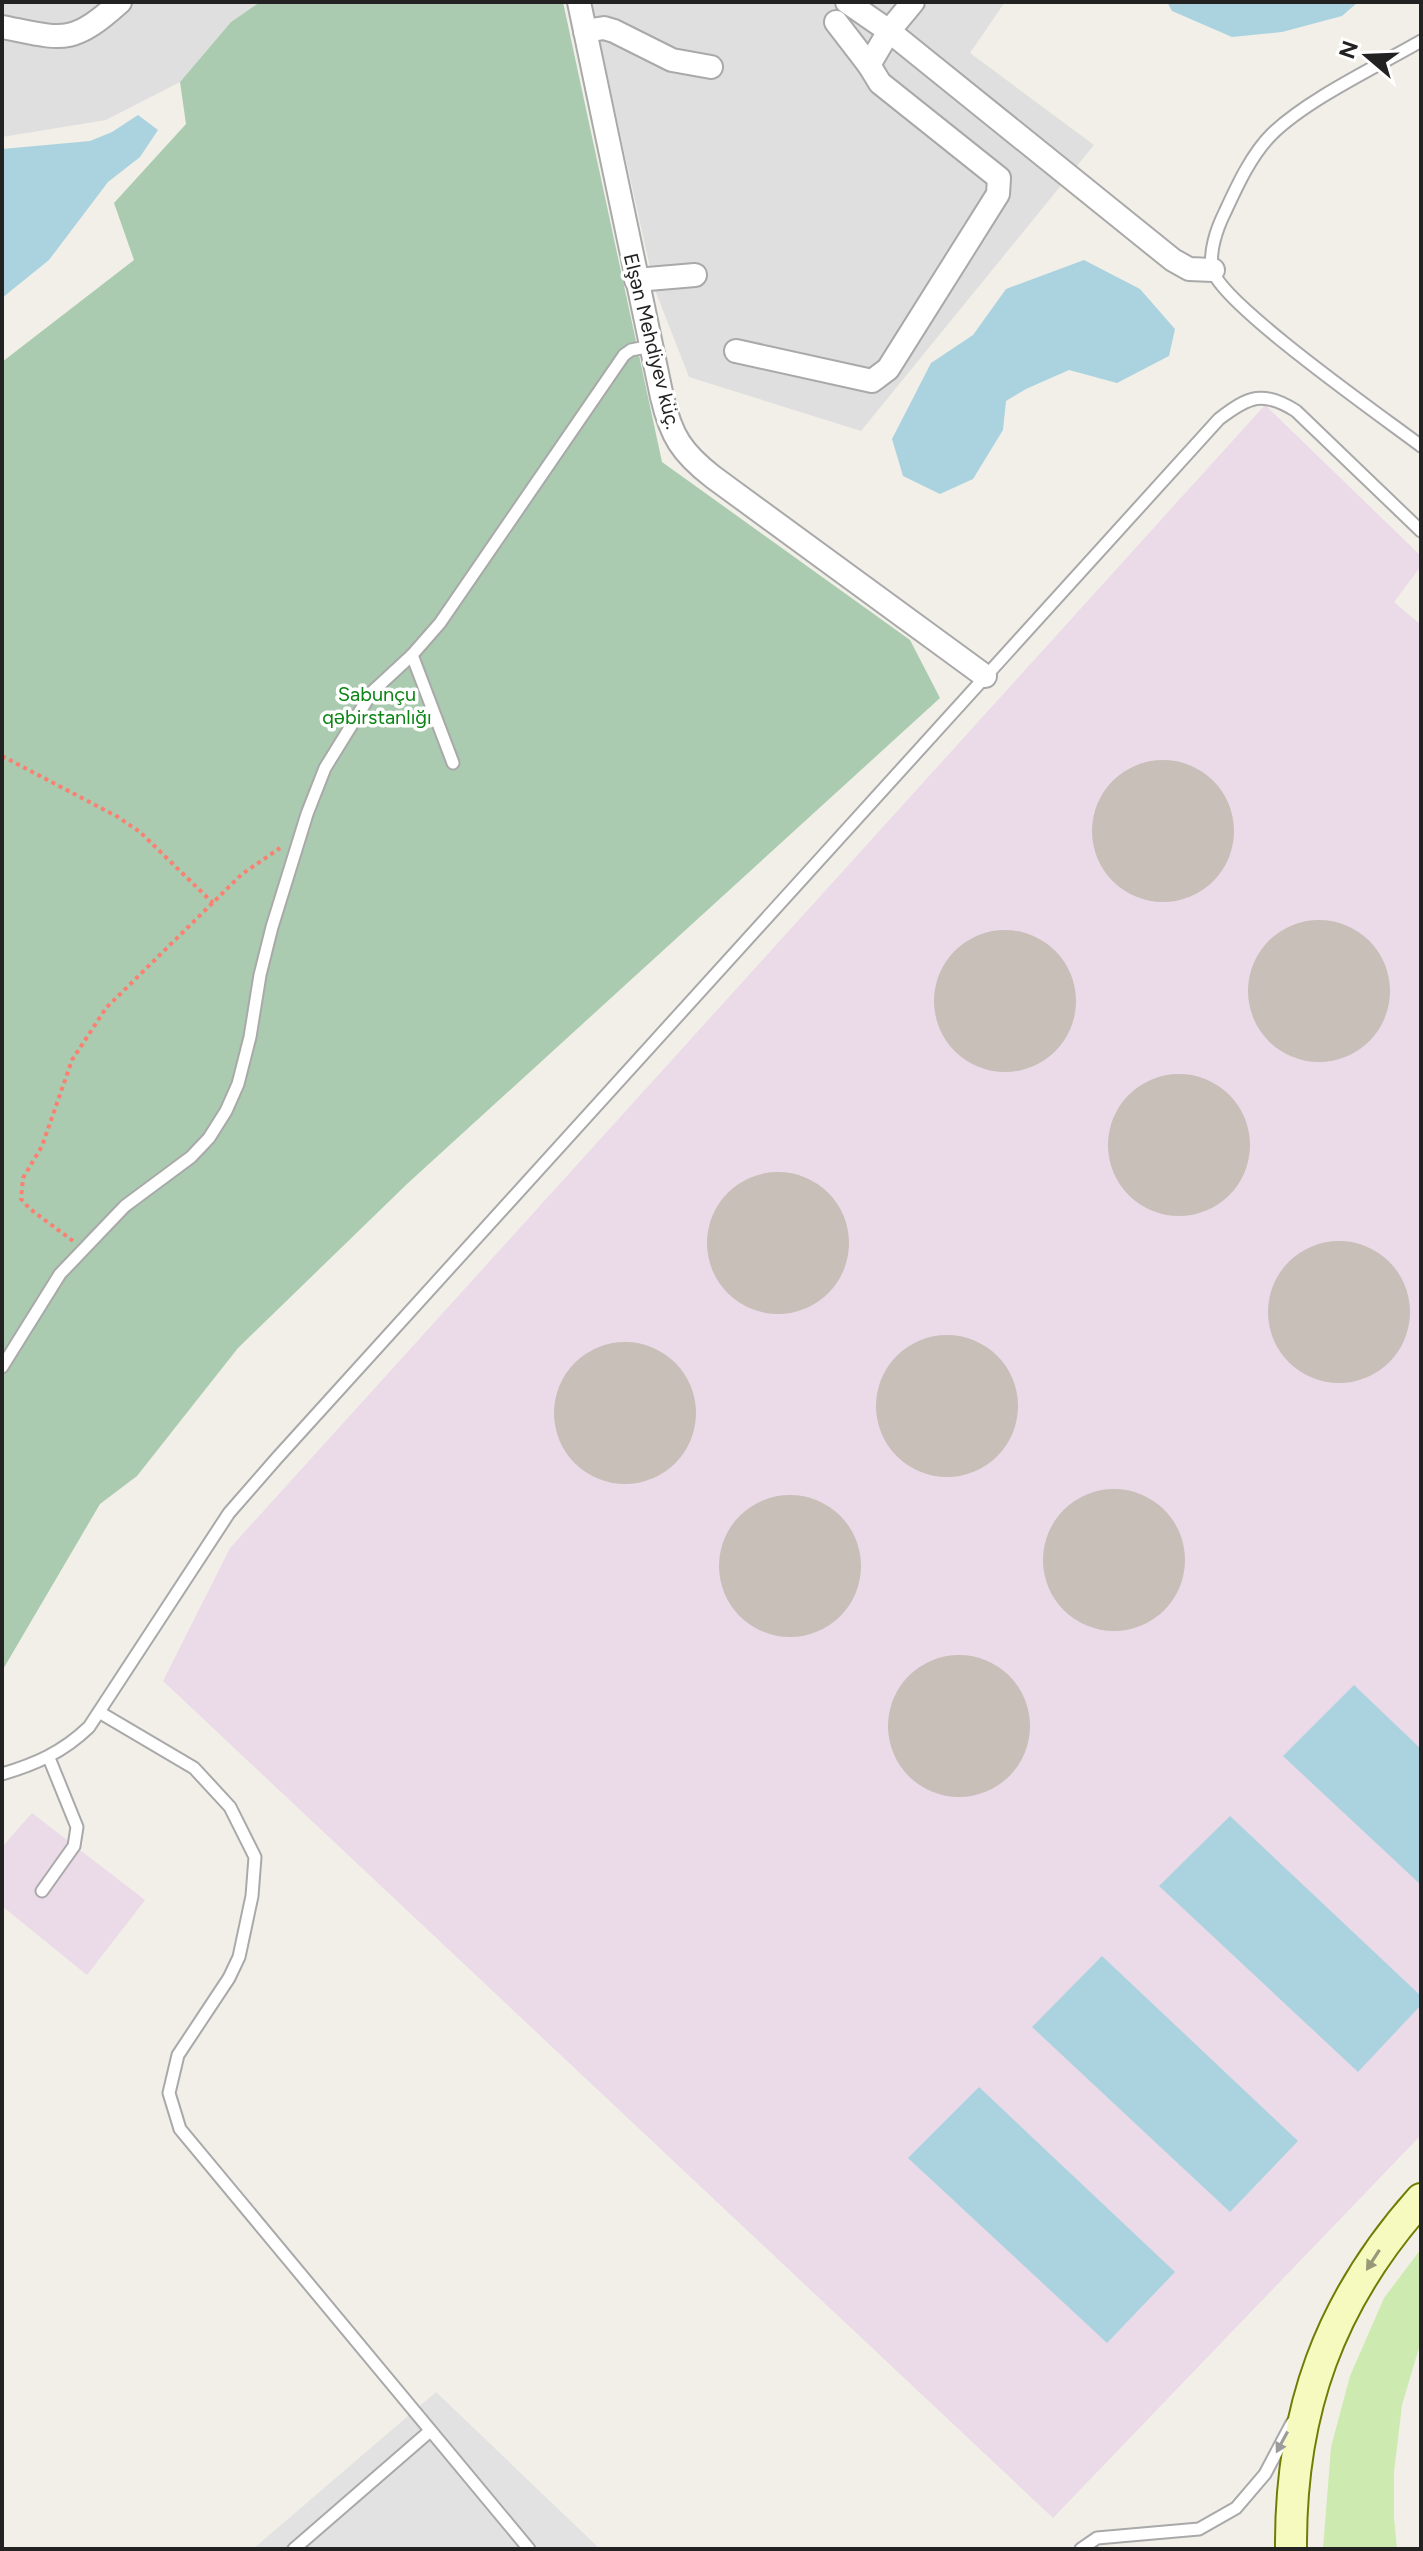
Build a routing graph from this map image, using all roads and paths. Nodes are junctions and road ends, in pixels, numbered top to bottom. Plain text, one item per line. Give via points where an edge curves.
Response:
1 (120, 2) edge
2 (579, 2) edge
3 (847, 2) edge
4 (913, 2) edge
5 (836, 22) dead end
6 (2, 27) edge
7 (585, 31) junction
8 (889, 31) junction
9 (1421, 41) edge
10 (869, 65) junction
11 (711, 67) dead end
12 (1213, 270) junction
13 (695, 275) dead end
14 (636, 280) junction
15 (651, 346) junction
16 (736, 351) dead end
17 (1421, 446) edge
18 (1421, 531) edge
19 (412, 655) junction
20 (985, 676) junction
21 (2, 756) edge
22 (453, 763) dead end
23 (298, 843) junction
24 (213, 903) junction
25 (84, 1249) junction
26 (2, 1367) edge
27 (99, 1712) junction
28 (49, 1758) junction
29 (2, 1763) edge
30 (8, 1772) edge
31 (42, 1891) dead end
32 (1421, 2199) edge
33 (1316, 2371) junction
34 (430, 2431) junction
35 (1293, 2540) edge
36 (294, 2549) edge
37 (529, 2549) edge
38 (1081, 2549) edge

1 - 6 street via 83,32 67,36
2 - 7 street, Elşən Mehdiyev küç.
3 - 8 street
4 - 8 street
5 - 10 street
7 - 11 street via 604,28 672,60
7 - 14 street, Elşən Mehdiyev küç.
8 - 10 street
8 - 12 street via 1173,260 1189,269
9 - 12 lane via 1297,113 1270,136 1218,227
10 - 16 street via 880,83 999,178 998,194 888,369 872,381
12 - 17 lane via 1227,293 1255,319
13 - 14 street
14 - 15 street, Elşən Mehdiyev küç.
15 - 19 lane via 624,355 440,623
15 - 20 street, Elşən Mehdiyev küç. via 670,426 690,459
18 - 20 lane via 1296,411 1260,396 1219,419
19 - 22 lane
19 - 23 lane via 355,716 325,768
20 - 27 lane via 229,1513
21 - 24 path via 129,824
23 - 24 path via 274,850
23 - 25 lane via 260,975 238,1084 226,1111 191,1157 125,1206
24 - 25 path via 106,1008 72,1060 42,1146 23,1178 21,1199
25 - 26 lane via 60,1274
27 - 28 lane via 73,1743
27 - 34 lane via 194,1768 230,1807 255,1857 239,1957 178,2055 169,2093 180,2129
28 - 30 lane
28 - 31 lane via 77,1827 74,1846
29 - 30 lane
32 -> 33 main road via 1377,2253
33 - 35 main road via 1298,2442
33 -> 38 lane via 1265,2474 1236,2508 1199,2529 1097,2538
34 - 36 lane
34 - 37 lane

